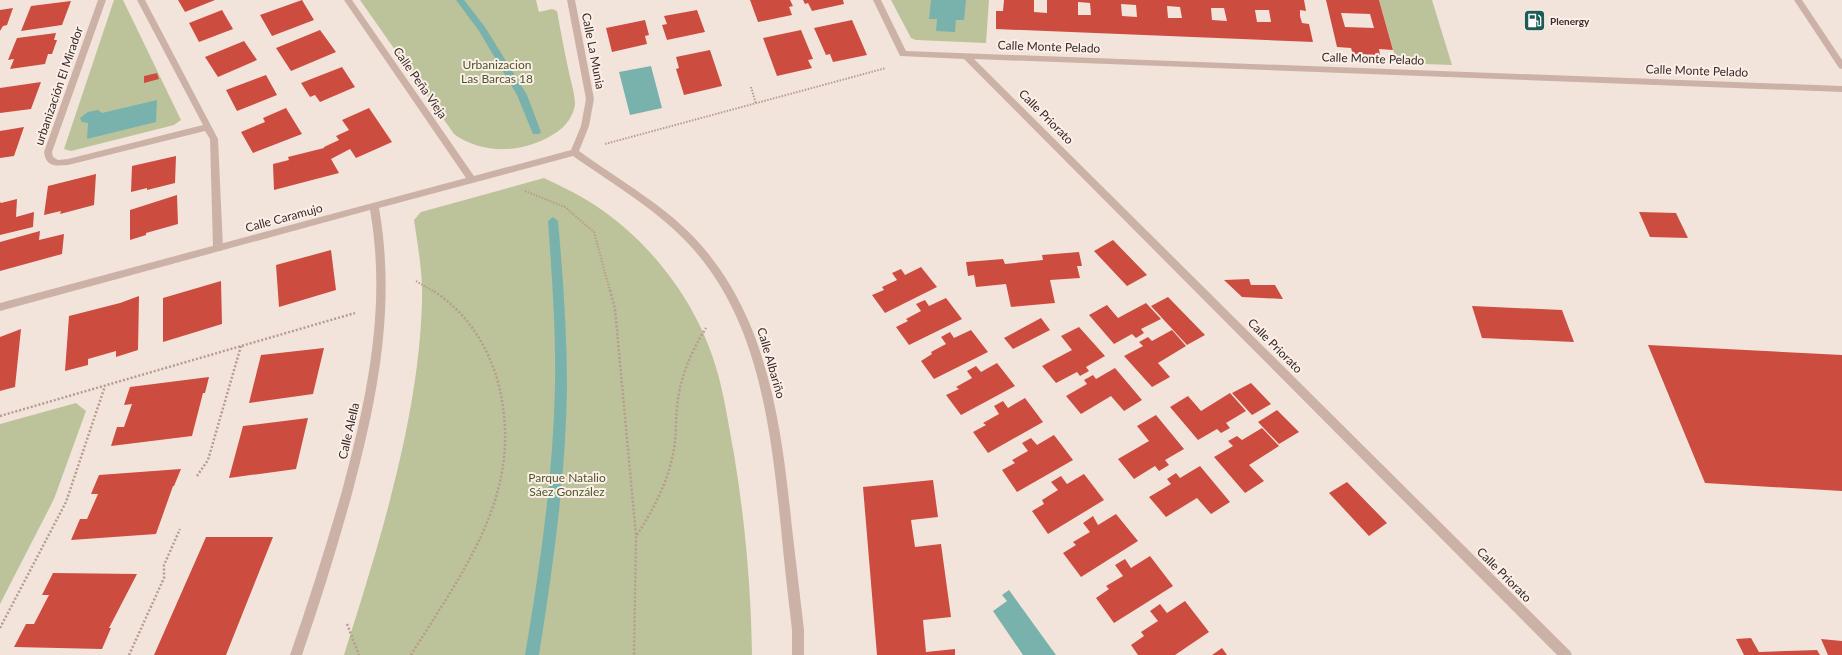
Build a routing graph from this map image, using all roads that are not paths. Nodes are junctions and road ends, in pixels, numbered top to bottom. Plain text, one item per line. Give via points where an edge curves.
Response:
1 (102, 0) edge
2 (141, 0) edge
3 (348, 0) edge
4 (571, 0) edge
5 (877, 0) edge
6 (1798, 0) edge
7 (966, 56) junction
8 (1842, 66) edge
9 (1842, 89) edge
10 (208, 127) junction
11 (574, 152) junction
12 (472, 179) junction
13 (374, 206) junction
14 (218, 248) junction
15 (0, 307) edge
16 (296, 655) edge
17 (798, 655) edge
18 (1566, 655) edge

1 - 10 street, urbanización El Mirador via 48,152 49,159 56,163 68,162
2 - 10 street
3 - 12 street, Calle Peña Vieja
4 - 11 street, Calle La Munia via 590,99 586,128
5 - 7 street, Calle Monte Pelado via 903,54
6 - 8 street
7 - 9 street, Calle Monte Pelado
7 - 18 street, Calle Priorato
10 - 14 street via 214,139
11 - 12 street, Calle Caramujo
11 - 17 street, Calle Albariño via 661,213 698,248 724,282 748,330 762,371 775,431 798,630
12 - 13 street, Calle Caramujo
13 - 14 street, Calle Caramujo
13 - 16 street, Calle Alella via 382,272 381,322 376,368 363,433
14 - 15 street, Calle Caramujo

